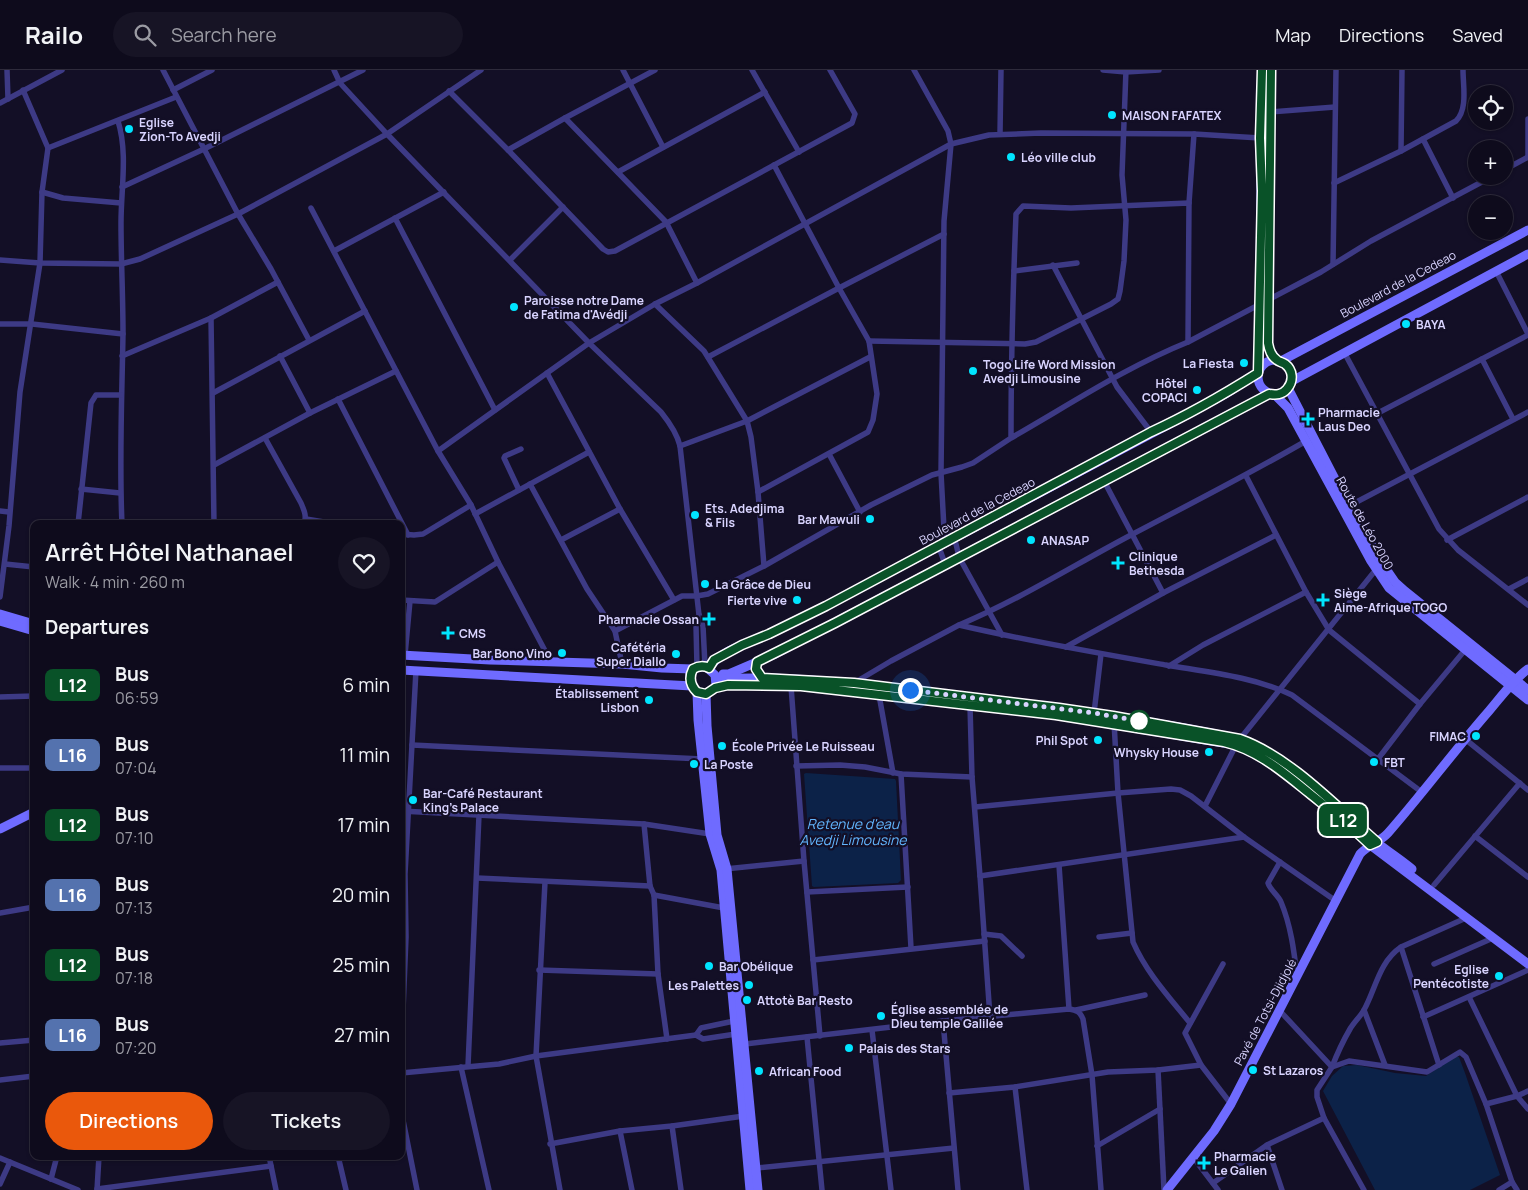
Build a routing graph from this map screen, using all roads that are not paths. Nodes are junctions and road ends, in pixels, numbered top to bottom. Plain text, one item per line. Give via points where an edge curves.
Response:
1 (7, 70) edge
2 (62, 70) edge
3 (163, 70) edge
4 (212, 70) edge
5 (334, 70) edge
6 (363, 70) edge
7 (482, 70) edge
8 (623, 70) edge
9 (655, 70) edge
10 (752, 70) edge
11 (830, 70) edge
12 (914, 70) edge
13 (1001, 70) edge
14 (1102, 70) edge
15 (1159, 70) edge
16 (1262, 70) edge
17 (1271, 70) edge
18 (1336, 70) edge
19 (1402, 70) edge
20 (1463, 70) edge
21 (1126, 71) edge
22 (340, 83) junction
23 (630, 83) junction
24 (23, 90) junction
25 (173, 90) junction
26 (449, 91) junction
27 (765, 92) junction
28 (176, 96) junction
29 (8, 99) junction
30 (0, 103) edge
31 (1336, 107) junction
32 (1269, 112) junction
33 (565, 118) junction
34 (1528, 119) edge
35 (118, 121) junction
36 (387, 134) junction
37 (1000, 134) junction
38 (1125, 134) junction
39 (1194, 134) junction
40 (1260, 138) junction
41 (1423, 140) junction
42 (951, 144) junction
43 (664, 147) junction
44 (48, 148) junction
45 (204, 149) junction
46 (508, 150) junction
47 (1401, 151) junction
48 (799, 152) junction
49 (1528, 157) edge
50 (774, 165) junction
51 (1513, 165) edge
52 (618, 172) junction
53 (1334, 183) junction
54 (1477, 185) edge
55 (122, 187) junction
56 (42, 192) junction
57 (444, 192) junction
58 (1454, 198) junction
59 (121, 203) junction
60 (1189, 203) junction
61 (1124, 205) junction
62 (563, 207) junction
63 (311, 208) dead end
64 (238, 214) junction
65 (395, 218) junction
66 (666, 222) junction
67 (805, 223) junction
68 (1528, 230) edge
69 (944, 234) junction
70 (334, 251) junction
71 (1528, 254) edge
72 (0, 260) edge
73 (510, 260) junction
74 (40, 262) junction
75 (1077, 263) dead end
76 (122, 264) junction
77 (1333, 264) junction
78 (1053, 265) junction
79 (1014, 271) junction
80 (1496, 271) junction
81 (278, 282) junction
82 (697, 283) junction
83 (838, 288) junction
84 (1264, 302) junction
85 (655, 304) junction
86 (365, 311) junction
87 (211, 318) junction
88 (1082, 320) junction
89 (0, 324) edge
90 (32, 324) junction
91 (123, 334) junction
92 (1528, 334) edge
93 (309, 340) junction
94 (869, 341) junction
95 (1188, 342) junction
96 (589, 343) junction
97 (943, 343) junction
98 (1011, 344) junction
99 (1344, 352) junction
100 (122, 356) junction
101 (280, 356) junction
102 (708, 357) junction
103 (870, 357) junction
104 (1482, 359) junction
105 (1279, 361) junction
106 (396, 370) junction
107 (1258, 372) junction
108 (548, 373) junction
109 (1112, 380) junction
110 (1290, 384) junction
111 (213, 393) junction
112 (1272, 394) junction
113 (121, 395) junction
114 (338, 400) junction
115 (495, 410) junction
116 (1528, 412) edge
117 (310, 413) junction
118 (1376, 414) junction
119 (1513, 419) junction
120 (747, 421) junction
121 (1151, 432) junction
122 (265, 438) junction
123 (1011, 438) junction
124 (1306, 441) junction
125 (680, 446) junction
126 (521, 449) dead end
127 (438, 451) junction
128 (589, 452) junction
129 (830, 454) junction
130 (214, 465) junction
131 (941, 472) junction
132 (1408, 475) junction
133 (1246, 476) junction
134 (1104, 481) junction
135 (530, 484) junction
136 (81, 489) junction
137 (519, 490) junction
138 (758, 492) junction
139 (120, 493) junction
140 (1528, 497) edge
141 (471, 504) junction
142 (1346, 507) junction
143 (620, 509) junction
144 (0, 511) edge
145 (9, 512) junction
146 (860, 512) junction
147 (475, 514) junction
148 (78, 520) edge
149 (122, 520) edge
150 (214, 520) edge
151 (305, 520) edge
152 (400, 520) edge
153 (405, 529) edge
154 (944, 529) junction
155 (405, 535) edge
156 (408, 535) junction
157 (1131, 535) junction
158 (1276, 535) junction
159 (952, 539) junction
160 (561, 540) junction
161 (1447, 540) junction
162 (940, 545) junction
163 (959, 557) junction
164 (498, 562) junction
165 (5, 564) junction
166 (946, 564) junction
167 (764, 566) junction
168 (30, 567) edge
169 (1379, 567) junction
170 (1528, 579) edge
171 (1509, 589) junction
172 (1306, 592) junction
173 (1163, 593) junction
174 (697, 596) junction
175 (0, 597) edge
176 (674, 600) junction
177 (405, 601) edge
178 (410, 602) junction
179 (1528, 605) edge
180 (990, 612) junction
181 (0, 614) edge
182 (0, 621) edge
183 (30, 623) edge
184 (959, 625) junction
185 (30, 629) edge
186 (1329, 630) junction
187 (615, 631) junction
188 (1002, 635) junction
189 (405, 640) edge
190 (1066, 647) junction
191 (1465, 650) junction
192 (1101, 654) junction
193 (405, 655) edge
194 (551, 662) junction
195 (757, 662) junction
196 (622, 664) junction
197 (1169, 666) junction
198 (1528, 669) edge
199 (405, 670) edge
200 (416, 670) junction
201 (707, 673) junction
202 (762, 678) junction
203 (854, 683) junction
204 (1513, 683) junction
205 (791, 686) junction
206 (1280, 689) junction
207 (698, 690) junction
208 (1528, 690) edge
209 (879, 695) junction
210 (30, 696) edge
211 (0, 697) edge
212 (1528, 700) edge
213 (1420, 704) junction
214 (970, 706) junction
215 (1094, 713) junction
216 (1114, 720) junction
217 (1465, 739) junction
218 (1238, 742) junction
219 (412, 744) junction
220 (702, 759) junction
221 (1378, 759) junction
222 (796, 766) junction
223 (0, 768) edge
224 (30, 768) edge
225 (893, 773) junction
226 (901, 774) junction
227 (972, 777) junction
228 (1520, 783) junction
229 (1528, 790) edge
230 (1118, 793) junction
231 (1423, 793) junction
232 (975, 806) junction
233 (1205, 806) junction
234 (405, 812) edge
235 (409, 812) junction
236 (30, 814) edge
237 (479, 815) junction
238 (644, 824) junction
239 (0, 828) edge
240 (710, 834) junction
241 (1475, 836) junction
242 (1244, 837) junction
243 (1374, 844) junction
244 (405, 853) edge
245 (1124, 854) junction
246 (804, 861) junction
247 (1280, 862) junction
248 (1059, 865) junction
249 (724, 869) junction
250 (980, 876) junction
251 (1528, 877) edge
252 (477, 878) junction
253 (545, 882) junction
254 (1434, 885) junction
255 (650, 886) junction
256 (908, 888) junction
257 (807, 892) junction
258 (654, 895) junction
259 (1336, 902) junction
260 (30, 908) edge
261 (724, 908) junction
262 (0, 913) edge
263 (1466, 918) junction
264 (1132, 934) junction
265 (984, 937) junction
266 (1099, 937) dead end
267 (1493, 938) junction
268 (1401, 947) junction
269 (911, 948) junction
270 (1022, 956) dead end
271 (1528, 958) edge
272 (813, 960) junction
273 (1223, 964) dead end
274 (1434, 964) dead end
275 (1528, 964) edge
276 (540, 970) junction
277 (1528, 970) edge
278 (658, 974) junction
279 (1297, 978) junction
280 (1145, 995) dead end
281 (1469, 997) junction
282 (1069, 1009) junction
283 (1076, 1010) junction
284 (1364, 1010) junction
285 (1280, 1011) junction
286 (990, 1017) junction
287 (1423, 1017) junction
288 (734, 1021) junction
289 (943, 1021) junction
290 (1190, 1023) junction
291 (872, 1030) junction
292 (736, 1034) junction
293 (696, 1035) junction
294 (820, 1036) junction
295 (807, 1037) junction
296 (667, 1039) junction
297 (30, 1040) edge
298 (0, 1043) edge
299 (745, 1044) junction
300 (536, 1056) junction
301 (1201, 1065) junction
302 (1439, 1065) junction
303 (1385, 1066) junction
304 (464, 1067) junction
305 (1332, 1067) junction
306 (1158, 1070) junction
307 (405, 1073) edge
308 (1092, 1075) junction
309 (30, 1076) edge
310 (0, 1080) edge
311 (1015, 1087) junction
312 (1528, 1090) edge
313 (949, 1093) junction
314 (1517, 1096) junction
315 (1231, 1104) junction
316 (1486, 1104) junction
317 (1160, 1110) junction
318 (1528, 1110) edge
319 (744, 1116) junction
320 (1324, 1118) junction
321 (672, 1126) junction
322 (405, 1130) edge
323 (620, 1131) junction
324 (550, 1144) junction
325 (1267, 1145) junction
326 (1097, 1146) junction
327 (954, 1148) junction
328 (887, 1156) junction
329 (1193, 1157) junction
330 (0, 1158) edge
331 (56, 1160) edge
332 (99, 1160) edge
333 (270, 1160) edge
334 (339, 1160) edge
335 (10, 1162) junction
336 (818, 1162) junction
337 (271, 1166) junction
338 (756, 1168) junction
339 (51, 1179) junction
340 (1512, 1182) junction
341 (1213, 1183) junction
342 (0, 1184) edge
343 (97, 1189) edge
344 (78, 1190) edge
345 (276, 1190) edge
346 (346, 1190) edge
347 (417, 1190) edge
348 (489, 1190) edge
349 (560, 1190) edge
350 (632, 1190) edge
351 (681, 1190) edge
352 (750, 1190) edge
353 (758, 1190) edge
354 (822, 1190) edge
355 (891, 1190) edge
356 (958, 1190) edge
357 (1027, 1190) edge
358 (1102, 1190) edge
359 (1166, 1190) edge
360 (1218, 1190) edge
361 (1282, 1190) edge
362 (1364, 1190) edge
363 (1499, 1190) edge
364 (1517, 1190) edge

1 - 29 street
2 - 24 street
3 - 25 street
4 - 25 street
5 - 22 street
6 - 22 street
7 - 26 street
8 - 23 street
9 - 23 street
10 - 27 street
11 - 48 street via 855,118 852,123
12 - 42 street via 948,131
13 - 37 street
14 - 21 street
15 - 21 street
16 - 40 main road
17 - 32 main road
18 - 31 street
19 - 47 street
20 - 41 street via 1464,107 1460,118
21 - 38 street
22 - 36 street
22 - 45 street
23 - 33 street
23 - 43 street
24 - 29 street
24 - 44 street
25 - 28 street
26 - 36 street
26 - 46 street
27 - 43 street
27 - 48 street
28 - 35 street
28 - 45 street
29 - 30 street
31 - 32 street
31 - 53 street
32 - 84 main road
33 - 46 street
33 - 52 street
34 - 49 street
35 - 44 street
35 - 55 street via 123,140
36 - 57 street
36 - 64 street
37 - 38 street
37 - 42 street
38 - 39 street
38 - 61 street
39 - 40 street
39 - 60 street
40 - 84 main road
41 - 47 street
41 - 58 street
42 - 67 street
42 - 69 street
43 - 52 street
44 - 56 street
45 - 55 street
45 - 64 street
46 - 62 street
47 - 53 street
48 - 50 street
49 - 51 street
50 - 66 street
50 - 67 street
52 - 66 street
53 - 77 street
54 - 58 street
55 - 59 street
56 - 59 street via 63,198
56 - 74 street
57 - 65 street
57 - 73 street
58 - 77 street
59 - 76 street
60 - 61 street
60 - 95 street
61 - 79 street via 1022,206 1016,214
61 - 88 street via 1124,261 1118,299
62 - 66 street via 608,252
62 - 73 street
63 - 70 street
64 - 76 street via 140,259
64 - 81 street
65 - 70 street
65 - 115 street
66 - 82 street
67 - 82 street
67 - 83 street
68 - 105 main road, Boulevard de la Cedeao
69 - 83 street
69 - 97 street
70 - 86 street
71 - 80 main road
72 - 74 street
73 - 96 street
74 - 76 street
74 - 90 street
75 - 78 street
76 - 91 street
77 - 84 street
78 - 79 street
78 - 88 street
79 - 98 street
80 - 92 street
80 - 99 main road
81 - 87 street
81 - 93 street
82 - 85 street
83 - 94 street
83 - 102 street
84 - 95 street
84 - 105 main road via 1269,349
84 - 107 main road
85 - 96 street
85 - 102 street
86 - 93 street
86 - 106 street
87 - 100 street
87 - 111 street
88 - 98 street via 1036,342
88 - 109 street
89 - 90 street
90 - 91 street
90 - 145 street via 20,392
91 - 100 street
92 - 104 street
93 - 101 street
94 - 97 street
94 - 103 street
95 - 109 street
96 - 108 street
96 - 125 street via 661,412
97 - 98 street
97 - 131 street
98 - 123 street
99 - 110 main road
99 - 118 street
100 - 113 street
101 - 111 street
101 - 117 street
102 - 120 street
103 - 120 street
103 - 129 street via 877,394 870,428 864,435
104 - 118 street
104 - 119 street
105 - 107 main road via 1266,362
105 - 110 main road via 1290,369
106 - 114 street
106 - 127 street
107 - 112 main road via 1261,388
107 - 121 main road, Boulevard de la Cedeao via 1204,406
108 - 115 street
108 - 128 street
109 - 121 street
109 - 123 street
110 - 112 main road via 1284,392
110 - 142 main road, Route de Léo 2000
111 - 130 street
112 - 124 main road, Route de Léo 2000 via 1288,408
112 - 134 main road
113 - 136 street via 96,395 91,403
113 - 139 street
114 - 117 street
114 - 152 street
115 - 127 street
116 - 119 street
117 - 122 street
118 - 132 street
119 - 132 street
120 - 125 street
120 - 138 street
121 - 159 main road, Boulevard de la Cedeao
122 - 130 street
122 - 151 street via 301,503
123 - 131 street via 973,463
124 - 133 street
124 - 142 main road, Route de Léo 2000
125 - 174 street
126 - 137 street via 504,458
127 - 141 street
128 - 135 street
128 - 143 street
129 - 138 street
129 - 146 street
130 - 150 street
131 - 146 street
131 - 154 street
132 - 142 street
132 - 161 street
133 - 157 street
133 - 158 street
134 - 157 street
134 - 163 main road
135 - 137 street
135 - 160 street
136 - 139 street
136 - 148 street
137 - 147 street
138 - 167 street
139 - 149 street
140 - 161 street
141 - 147 street
141 - 156 street via 423,534
142 - 169 main road, Route de Léo 2000
143 - 160 street
143 - 176 street
144 - 145 street
145 - 165 street
146 - 167 street
147 - 164 street
153 - 156 street
154 - 159 street
154 - 162 street
155 - 156 street
157 - 173 street
157 - 180 street
158 - 172 street
158 - 173 street
159 - 162 main road, Boulevard de la Cedeao
159 - 163 street
160 - 187 street via 587,589
161 - 171 street
162 - 166 street
162 - 201 main road, Boulevard de la Cedeao via 818,610 714,660
163 - 166 main road
163 - 180 street
164 - 178 street via 435,602
164 - 194 street
165 - 168 street
165 - 175 street
166 - 195 main road
167 - 174 street via 708,594
169 - 186 street
169 - 191 main road, Route de Léo 2000 via 1389,588
169 - 204 main road, Route de Léo 2000
170 - 171 street
171 - 179 street
172 - 186 street
172 - 197 street
173 - 190 street
174 - 176 street via 682,596
174 - 201 street via 699,615 696,626
176 - 187 street
177 - 178 street
178 - 189 street
180 - 184 street
180 - 188 street
181 - 183 main road
182 - 185 main road
184 - 188 street
184 - 203 street
186 - 206 street
186 - 213 street
187 - 196 street
188 - 190 street
190 - 192 street
191 - 204 main road, Route de Léo 2000
191 - 213 street
192 - 197 street
192 - 215 street
193 - 194 main road
194 - 196 main road
195 - 201 main road via 729,674
195 - 202 main road via 756,669
196 - 201 main road
197 - 206 street
198 - 204 main road, Pavé de Totsi-Djidjolé
199 - 200 main road
200 - 207 main road
200 - 219 street
201 - 202 main road
201 - 205 main road via 746,685
201 - 207 main road, Boulevard de la Cedeao
201 - 207 main road via 690,674
202 - 203 main road
203 - 215 main road
204 - 208 main road, Route de Léo 2000
204 - 212 main road, Route de Léo 2000
204 - 217 main road, Pavé de Totsi-Djidjolé
205 - 209 main road
205 - 222 street
206 - 218 street
206 - 221 street
207 - 220 main road
207 - 249 main road via 708,734 717,835
209 - 214 main road
209 - 225 street
210 - 211 street
213 - 221 street
214 - 216 main road
214 - 227 street
215 - 216 main road
216 - 218 main road
216 - 230 street
217 - 228 street
217 - 231 main road, Pavé de Totsi-Djidjolé
218 - 233 street
218 - 243 main road via 1272,763
219 - 220 street
219 - 235 street
220 - 240 main road
221 - 231 street
222 - 225 street via 840,765
222 - 246 street
223 - 224 street
225 - 226 street
226 - 227 street
226 - 256 street
227 - 232 street
228 - 229 street
228 - 241 street
230 - 232 street
230 - 233 street via 1180,790
230 - 245 street
231 - 243 main road, Pavé de Totsi-Djidjolé
232 - 250 street
233 - 242 street
234 - 235 street
235 - 237 street
235 - 244 street
236 - 239 main road
237 - 238 street
237 - 252 street
238 - 240 street
238 - 255 street
240 - 249 main road
241 - 251 street
241 - 254 street
242 - 245 street
242 - 247 street
243 - 254 main road
243 - 259 main road, Pavé de Totsi-Djidjolé via 1360,854
243 - 263 main road
245 - 248 street
245 - 264 street
246 - 249 street
246 - 257 street
247 - 259 street
247 - 279 street via 1268,883 1281,901 1288,921
248 - 250 street
248 - 282 street
249 - 261 main road
249 - 299 main road
250 - 265 street
252 - 253 street
252 - 304 street
253 - 255 street
253 - 276 street
254 - 271 main road
255 - 258 street
256 - 257 street
256 - 269 street
257 - 272 street
258 - 261 street
258 - 278 street
259 - 279 main road, Pavé de Totsi-Djidjolé
260 - 262 street
261 - 288 main road
263 - 267 main road
263 - 268 street
264 - 266 street
264 - 290 street via 1138,956
265 - 269 street
265 - 270 street via 1001,936
265 - 286 street
267 - 274 street
267 - 275 main road
268 - 284 street via 1385,963
268 - 287 street
269 - 272 street
272 - 294 street
273 - 290 street
276 - 278 street
276 - 300 street
277 - 281 street
278 - 296 street
279 - 285 main road, Pavé de Totsi-Djidjolé
280 - 283 street
281 - 287 street
281 - 314 street
282 - 283 street
282 - 286 street
283 - 308 street via 1084,1019
284 - 303 street
284 - 305 street via 1351,1028
285 - 305 street
285 - 315 main road, Pavé de Totsi-Djidjolé
286 - 289 street
287 - 302 street
288 - 292 main road
288 - 293 street via 701,1028
289 - 291 street
289 - 313 street
290 - 301 street via 1185,1033
291 - 294 street
291 - 328 street
292 - 293 street via 703,1039
292 - 319 main road
293 - 296 street
294 - 295 street
295 - 299 street
295 - 336 street
296 - 300 street
297 - 298 street
299 - 338 main road
300 - 304 street
300 - 324 street
301 - 306 street
301 - 315 street
302 - 303 street via 1427,1072
302 - 316 street via 1457,1053 1463,1053
303 - 305 street via 1349,1060
304 - 307 street
304 - 348 street
305 - 320 street via 1317,1090
306 - 308 street
306 - 317 street
308 - 311 street
308 - 326 street
309 - 310 street
311 - 313 street
311 - 357 street
312 - 314 street
313 - 327 street
314 - 316 street
314 - 318 street
315 - 329 main road, Pavé de Totsi-Djidjolé
316 - 340 street
317 - 326 street
317 - 359 street
319 - 321 street
319 - 352 main road
320 - 325 street
320 - 362 street
321 - 323 street
321 - 351 street
322 - 347 street
323 - 324 street
323 - 350 street
324 - 349 street
325 - 341 street
325 - 361 street
326 - 358 street
327 - 328 street
327 - 356 street
328 - 336 street
328 - 355 street
329 - 341 street
329 - 359 main road, Pavé de Totsi-Djidjolé
330 - 335 street
331 - 339 street
332 - 343 street
333 - 337 street
334 - 346 street
335 - 339 street
335 - 342 street
336 - 338 street
336 - 354 street
337 - 343 street
337 - 345 street
338 - 353 main road
339 - 344 street
340 - 363 street
340 - 364 street
341 - 360 street

